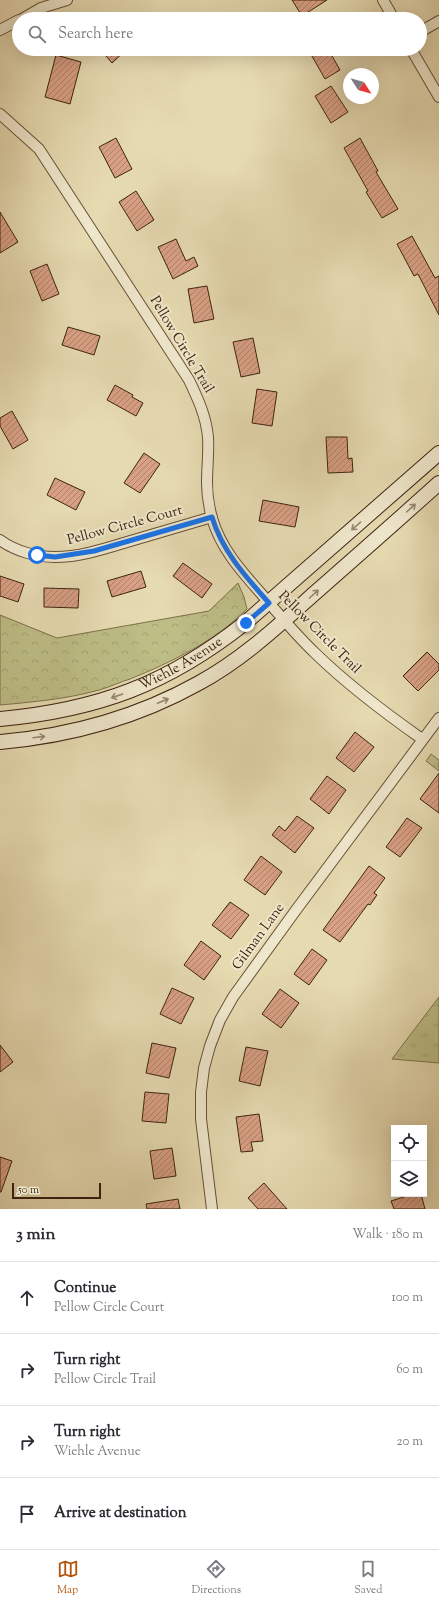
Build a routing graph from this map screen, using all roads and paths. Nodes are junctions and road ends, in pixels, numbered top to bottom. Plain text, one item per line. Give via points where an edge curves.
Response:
1 (67, 0) edge
2 (383, 0) edge
3 (34, 12) edge
4 (390, 12) edge
5 (439, 21) edge
6 (12, 24) edge
7 (427, 28) edge
8 (0, 30) edge
9 (415, 56) edge
10 (439, 96) edge
11 (0, 114) edge
12 (439, 453) edge
13 (439, 483) edge
14 (212, 517) junction
15 (0, 540) edge
16 (269, 603) junction
17 (284, 621) junction
18 (439, 718) edge
19 (0, 719) edge
20 (422, 739) junction
21 (0, 742) edge
22 (212, 1209) edge

1 - 3 street
2 - 4 street
5 - 7 street
6 - 8 street
9 - 10 street
11 - 14 street, Pellow Circle Trail via 39,149 189,380 204,416 208,436 207,482
12 -> 16 main road, Wiehle Avenue
17 -> 13 main road, Wiehle Avenue
14 - 15 street, Pellow Circle Court via 69,556 37,555
14 - 16 street, Pellow Circle Trail via 225,548
16 - 17 street, Pellow Circle Trail
16 -> 19 main road, Wiehle Avenue via 226,639 170,673 131,691 68,710
17 - 20 street, Pellow Circle Trail via 342,679
21 -> 17 main road, Wiehle Avenue via 52,736 95,726 180,694 246,652
18 - 20 street, Gilman Lane
20 - 22 street, Gilman Lane via 233,997 220,1020 204,1068 201,1092 201,1119

